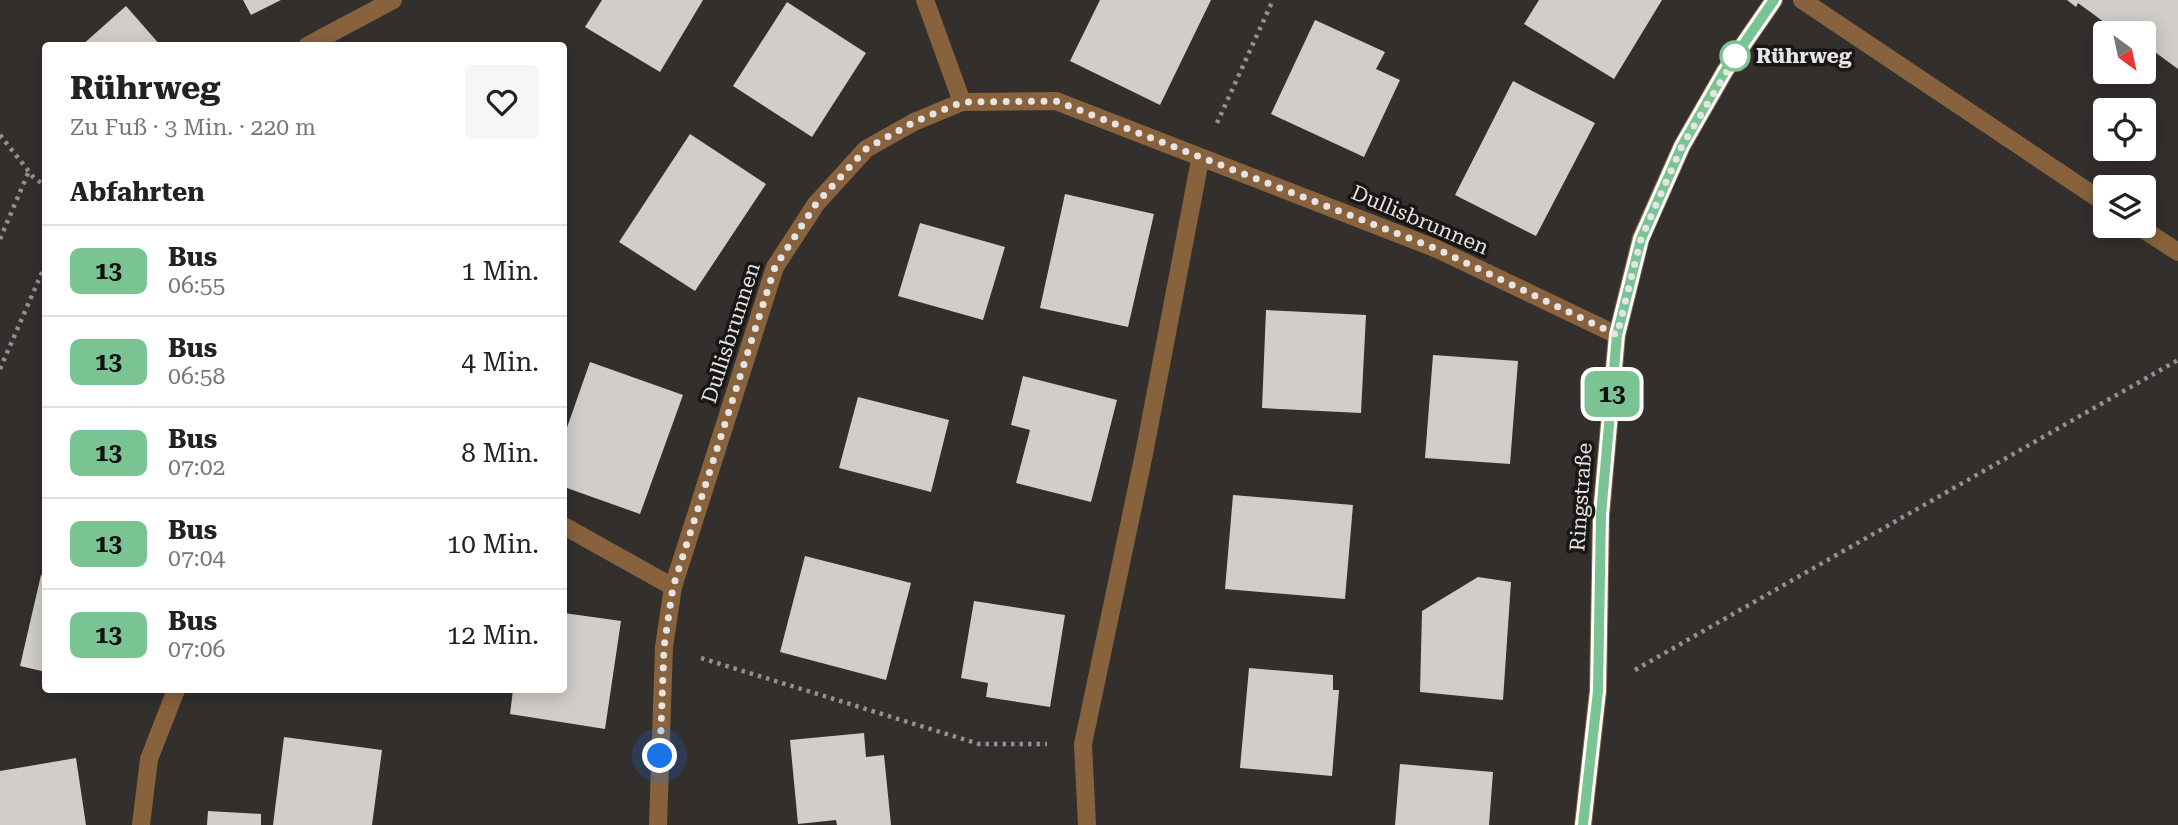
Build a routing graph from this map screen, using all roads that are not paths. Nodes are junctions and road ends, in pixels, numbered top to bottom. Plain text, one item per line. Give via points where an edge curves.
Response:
1 (393, 0) edge
2 (925, 0) edge
3 (1774, 0) edge
4 (1802, 0) edge
5 (314, 42) edge
6 (962, 102) junction
7 (1200, 160) junction
8 (2093, 195) edge
9 (2156, 238) edge
10 (2178, 252) edge
11 (1617, 335) junction
12 (567, 528) edge
13 (673, 587) junction
14 (175, 693) edge
15 (141, 825) edge
16 (658, 825) edge
17 (1087, 825) edge
18 (1583, 825) edge

1 - 5 street
2 - 6 street
3 - 11 street, Ringstraße via 1725,71 1682,146 1641,239
4 - 8 street
6 - 7 street, Dullisbrunnen via 1056,101
6 - 13 street, Dullisbrunnen via 866,149 816,204 775,267
7 - 11 street, Dullisbrunnen via 1437,249
7 - 17 street via 1083,744
9 - 10 street
11 - 18 street, Ringstraße via 1601,515 1598,691
12 - 13 street
13 - 16 street, Dullisbrunnen via 664,647
14 - 15 street via 149,759

